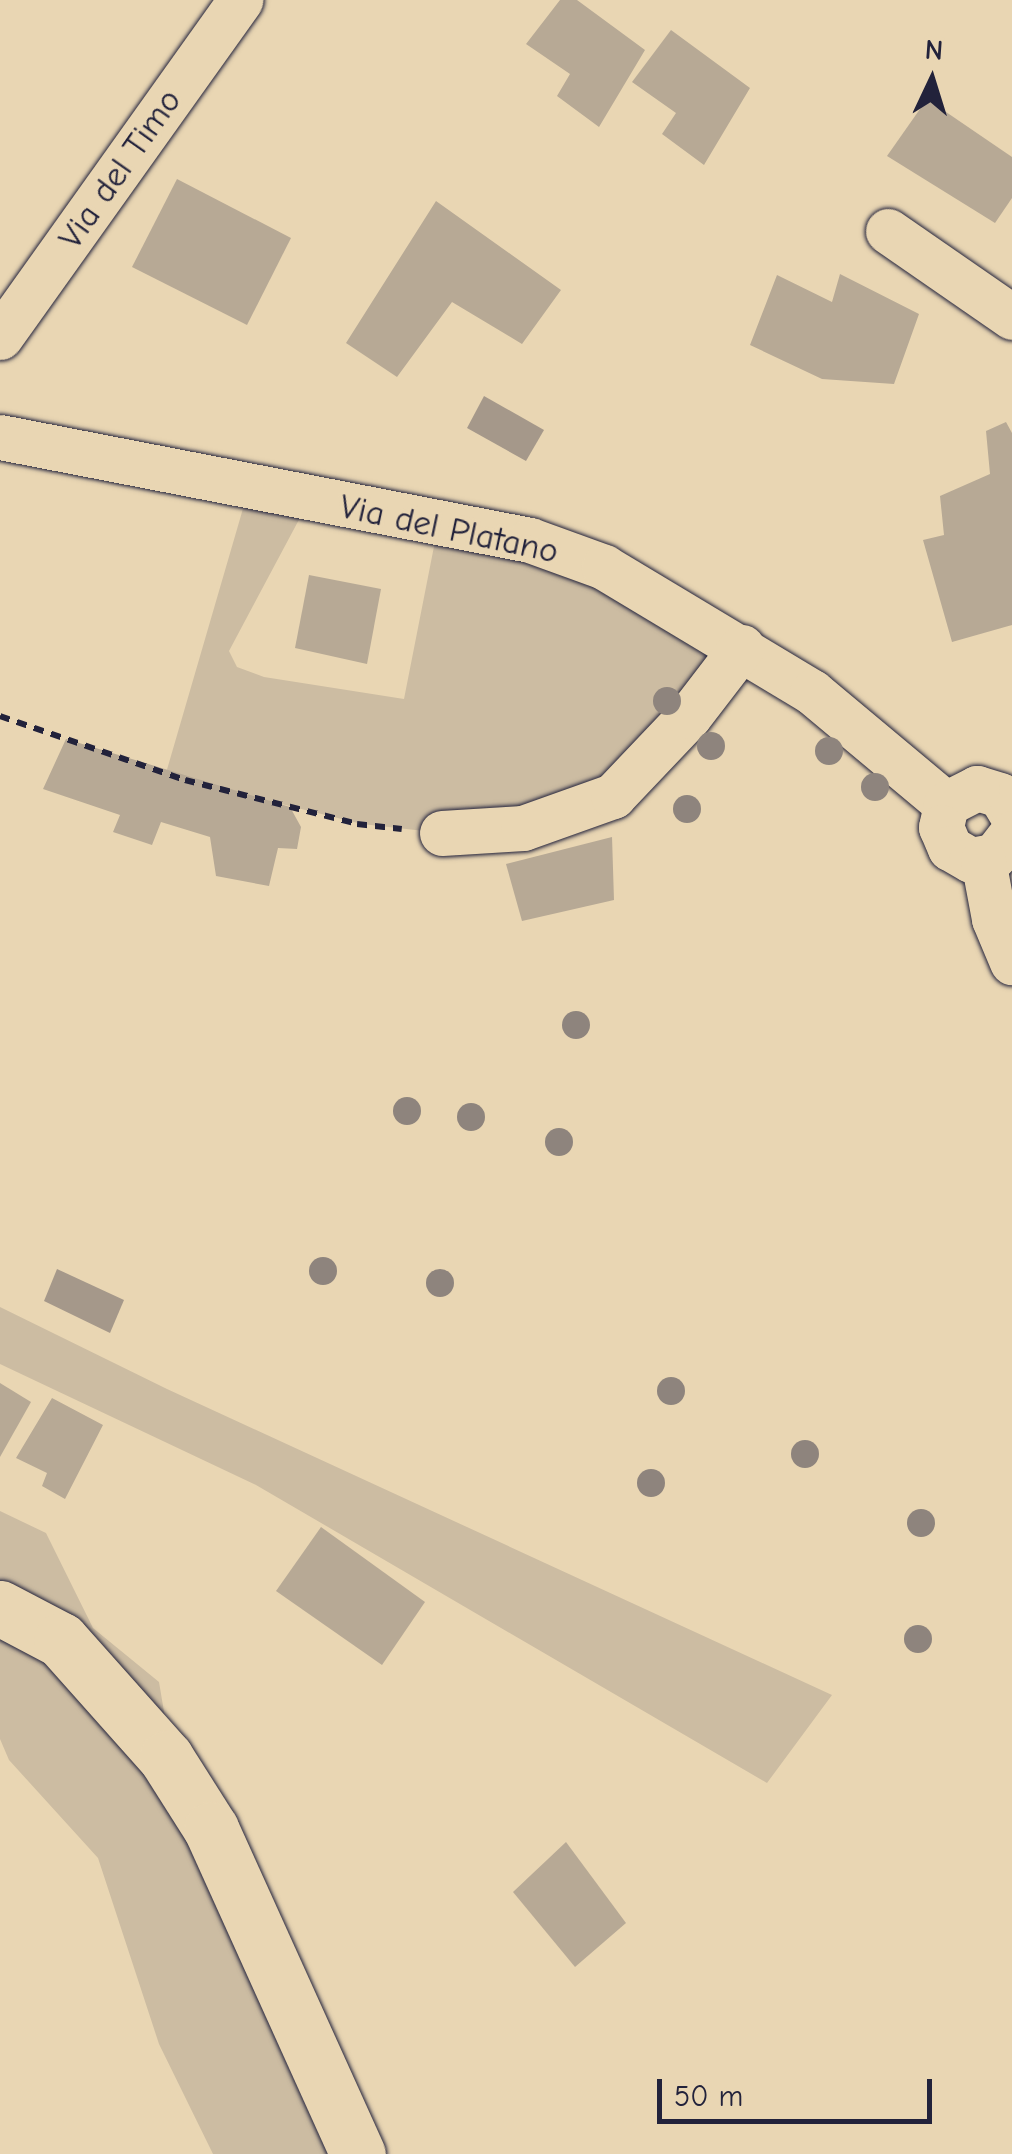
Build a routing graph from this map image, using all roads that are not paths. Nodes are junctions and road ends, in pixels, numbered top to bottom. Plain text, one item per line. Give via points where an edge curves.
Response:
1 (240, 0) edge
2 (888, 231) dead end
3 (1012, 317) edge
4 (0, 338) edge
5 (0, 438) edge
6 (742, 647) junction
7 (946, 804) junction
8 (1004, 818) edge
9 (442, 833) road end
10 (1012, 962) edge
11 (0, 1608) edge
12 (358, 2154) edge

1 - 4 street, Via del Timo
2 - 3 street
5 - 6 street, Via del Platano via 530,540 604,567
6 - 7 street, Via del Platano via 812,692
6 - 9 street via 689,716 613,796 524,828
7 - 8 street via 977,788
7 - 8 street via 944,839 960,856
8 - 10 street via 994,918
11 - 12 street via 61,1640 166,1758 210,1828

